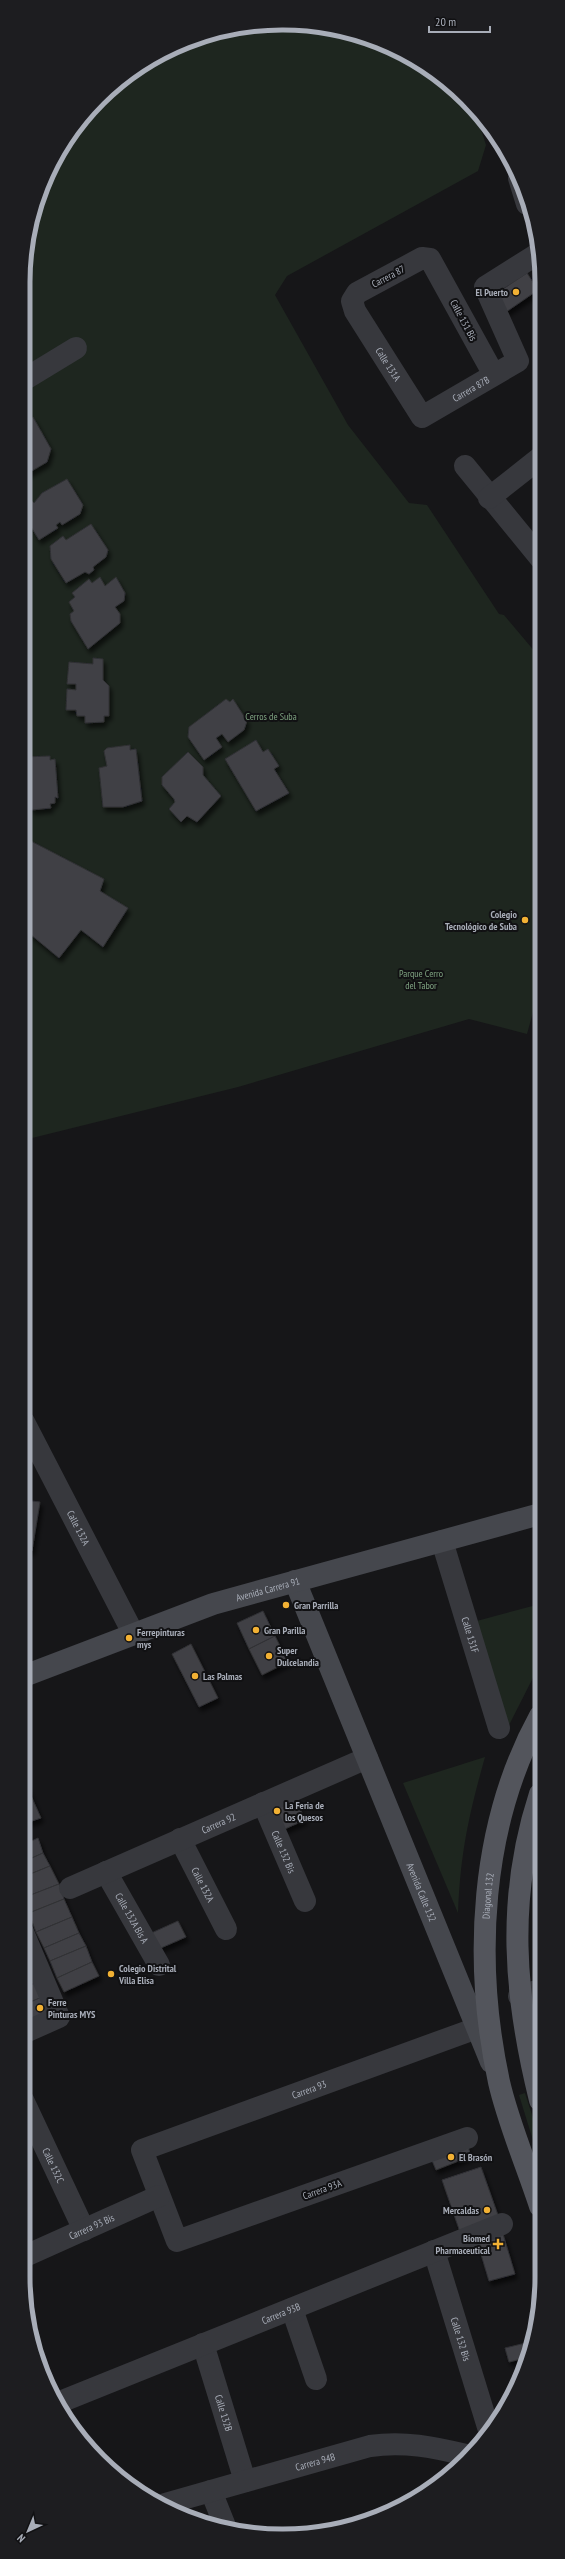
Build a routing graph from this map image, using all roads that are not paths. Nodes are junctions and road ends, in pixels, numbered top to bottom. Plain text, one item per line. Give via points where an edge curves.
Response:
1 (533, 256) edge
2 (434, 265) joint
3 (355, 311) joint
4 (76, 348) dead end
5 (494, 375) junction
6 (30, 376) edge
7 (422, 416) joint
8 (535, 462) edge
9 (465, 466) dead end
10 (489, 498) junction
11 (535, 552) edge
12 (30, 1434) edge
13 (535, 1515) edge
14 (517, 1520) junction
15 (535, 1521) edge
16 (442, 1541) junction
17 (295, 1581) junction
18 (133, 1633) junction
19 (30, 1674) edge
20 (535, 1727) edge
21 (499, 1728) dead end
22 (367, 1758) junction
23 (263, 1803) junction
24 (535, 1812) edge
25 (180, 1839) junction
26 (106, 1872) junction
27 (70, 1888) dead end
28 (305, 1901) dead end
29 (226, 1929) dead end
30 (30, 1949) edge
31 (159, 1965) dead end
32 (535, 1991) edge
33 (519, 1996) junction
34 (477, 2028) junction
35 (30, 2030) edge
36 (535, 2080) edge
37 (500, 2083) junction
38 (30, 2115) edge
39 (467, 2138) dead end
40 (535, 2191) edge
41 (159, 2196) junction
42 (502, 2224) dead end
43 (84, 2230) junction
44 (434, 2251) junction
45 (30, 2254) edge
46 (292, 2308) junction
47 (203, 2344) junction
48 (316, 2379) dead end
49 (63, 2401) edge
50 (487, 2424) edge
51 (462, 2454) edge
52 (245, 2481) junction
53 (211, 2491) junction
54 (170, 2503) edge
55 (223, 2522) edge

1 - 5 street, Carrera 87B via 485,287 518,361
2 - 3 street, Carrera 87 via 430,260 422,258 357,293 352,301
2 - 5 street, Calle 131 Bis
3 - 7 street, Calle 131A
4 - 6 street
5 - 7 street, Carrera 87B
8 - 10 street
9 - 10 street
10 - 11 street
12 - 18 street, Calle 132A
13 - 14 main road, Avenida Carrera 91
14 - 15 main road, Avenida Carrera 91
14 - 16 main road, Avenida Carrera 91
16 - 17 main road, Avenida Carrera 91
16 - 21 street, Calle 131F
17 - 18 main road, Avenida Carrera 91 via 213,1604
17 - 22 main road, Avenida Calle 132
18 - 19 main road, Avenida Carrera 91
20 - 37 main road, Diagonal 132 via 517,1766 502,1810 494,1846 486,1910 485,1953 489,2020
22 - 23 street, Carrera 92
22 - 34 main road, Avenida Calle 132
23 - 25 street, Carrera 92
23 - 28 street, Calle 132 Bis
24 - 33 main road via 519,1895 516,1942
25 - 26 street, Carrera 92
25 - 29 street, Calle 132A
26 - 27 street, Carrera 92
26 - 31 street, Calle 132A Bis A
30 - 35 street via 59,2017
32 - 33 street
33 - 36 main road
34 - 37 main road, Avenida Calle 132
34 - 41 street, Carrera 93 via 142,2150
37 - 40 main road, Avenida Calle 132
38 - 43 street, Calle 132C
39 - 41 street, Carrera 93A via 177,2241
41 - 43 street, Carrera 93 Bis
42 - 44 street, Carrera 93B
43 - 45 street, Carrera 93 Bis
44 - 46 street, Carrera 93B
44 - 50 street, Calle 132 Bis
46 - 47 street, Carrera 93B
46 - 48 street
47 - 49 street, Carrera 93B
47 - 52 street, Calle 132B
51 - 52 street, Carrera 94B via 413,2443 393,2443 341,2453
52 - 53 street, Carrera 94B
53 - 54 street, Carrera 94B
53 - 55 street

